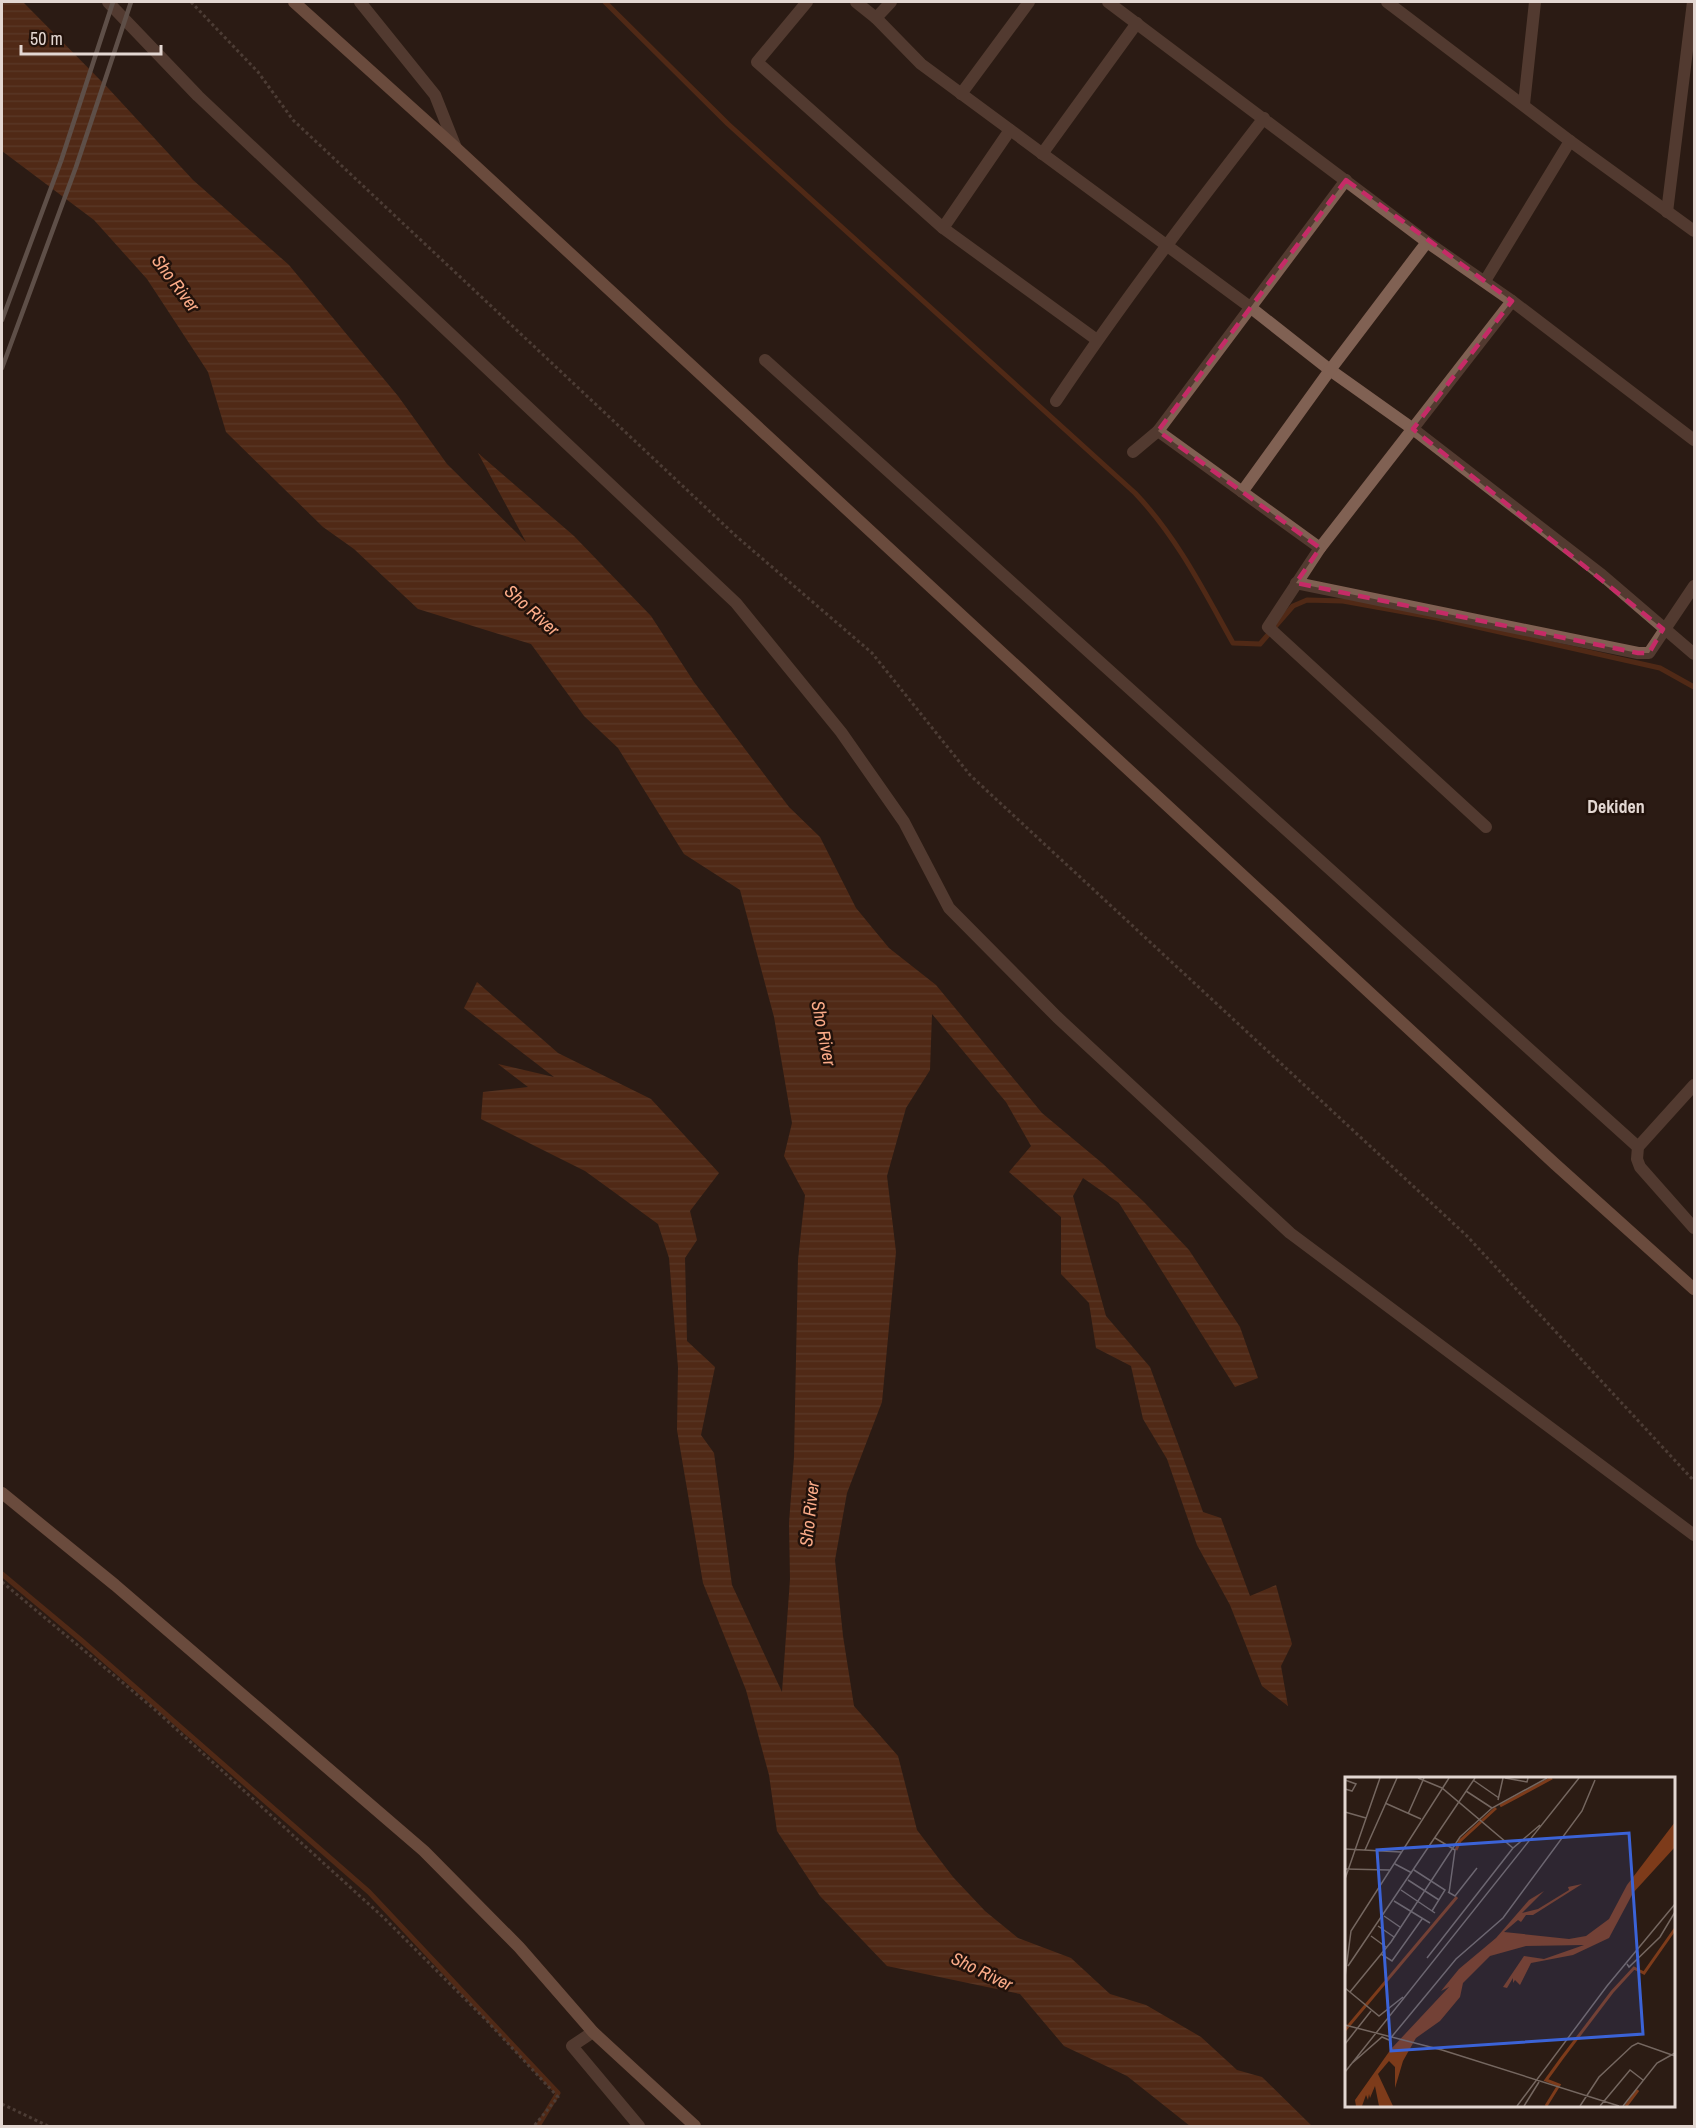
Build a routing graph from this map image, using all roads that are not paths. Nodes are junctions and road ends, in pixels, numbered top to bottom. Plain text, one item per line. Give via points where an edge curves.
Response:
1 (108, 2) edge
2 (294, 2) edge
3 (360, 2) edge
4 (807, 2) edge
5 (856, 2) edge
6 (891, 2) edge
7 (1029, 2) edge
8 (1108, 2) edge
9 (1387, 2) edge
10 (1535, 2) edge
11 (1693, 2) edge
12 (876, 18) junction
13 (1137, 23) junction
14 (961, 94) junction
15 (1524, 104) junction
16 (1264, 118) junction
17 (1010, 130) junction
18 (1570, 141) junction
19 (456, 148) junction
20 (1042, 154) junction
21 (1346, 180) junction
22 (1667, 212) junction
23 (943, 228) junction
24 (1695, 231) edge
25 (1427, 242) junction
26 (1166, 245) junction
27 (1485, 281) junction
28 (1512, 301) junction
29 (1250, 307) junction
30 (1097, 340) junction
31 (765, 360) dead end
32 (1330, 370) junction
33 (1056, 400) dead end
34 (1413, 429) junction
35 (1158, 431) junction
36 (1695, 440) edge
37 (1133, 452) dead end
38 (1242, 492) junction
39 (1320, 548) junction
40 (1296, 583) junction
41 (1695, 586) edge
42 (1664, 629) junction
43 (1695, 654) edge
44 (1486, 827) dead end
45 (1695, 1084) edge
46 (1638, 1147) junction
47 (1695, 1228) edge
48 (1695, 1289) edge
49 (2, 1493) edge
50 (1695, 1535) edge
51 (593, 2032) junction
52 (639, 2127) edge
53 (695, 2127) edge

1 - 50 street via 198,96 736,603 842,732 904,822 949,908 1057,1017 1290,1233
2 - 19 street
3 - 19 street via 435,94
4 - 23 street via 757,62
5 - 12 street
6 - 12 street
7 - 14 street
8 - 13 street
9 - 15 street
10 - 15 street
11 - 22 street
12 - 14 street via 921,64
13 - 16 street
13 - 20 street
14 - 17 street
15 - 18 street
16 - 21 street
16 - 26 street
17 - 20 street
17 - 23 street
18 - 22 street
18 - 27 street
19 - 48 street
20 - 26 street
21 - 25 street
21 - 29 street
22 - 24 street
23 - 30 street
25 - 27 street
25 - 32 street
26 - 29 street
26 - 30 street
27 - 28 street
28 - 34 street
28 - 36 street
29 - 32 street
29 - 35 street
30 - 33 street
31 - 46 street
32 - 34 street
32 - 38 street
34 - 39 street
34 - 42 street via 1602,575
35 - 37 street
35 - 38 street
38 - 39 street
39 - 40 street
40 - 42 street via 1638,653 1649,653
40 - 44 street via 1268,627
41 - 42 street
42 - 43 street
45 - 46 street
46 - 47 street via 1640,1167
49 - 51 street via 424,1851 519,1947
51 - 52 street via 572,2046
51 - 53 street

